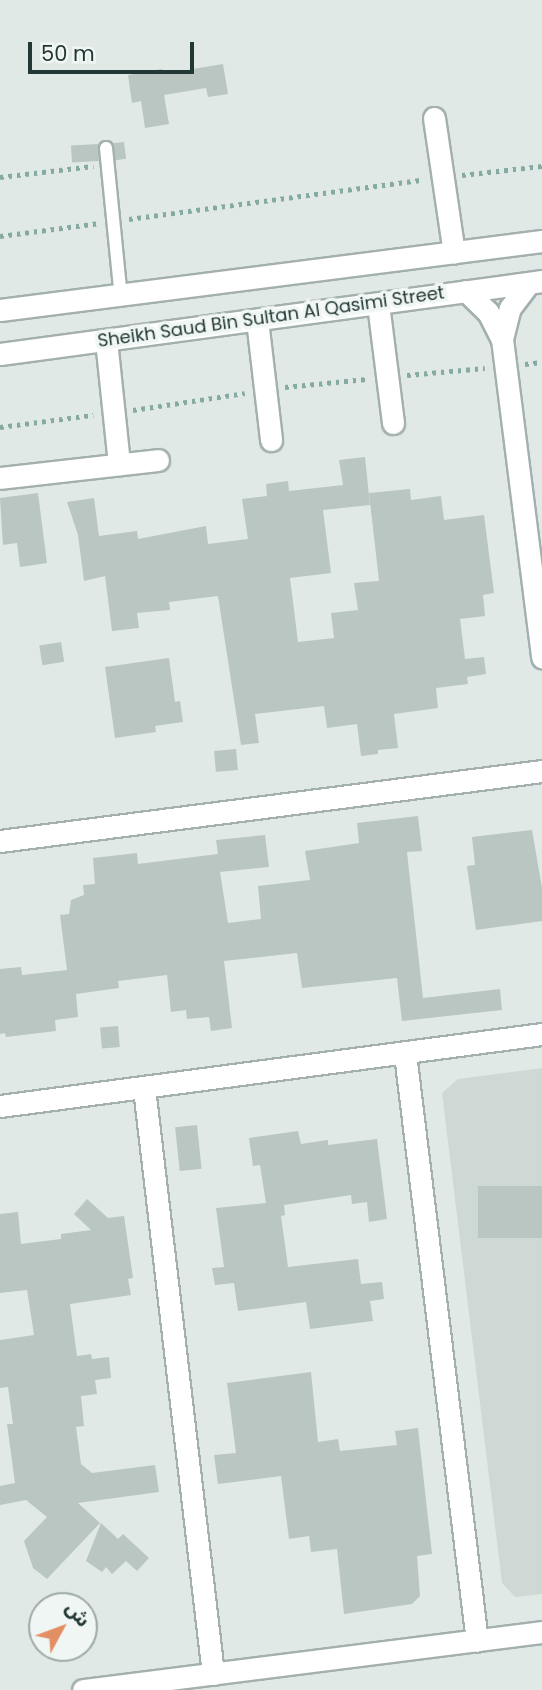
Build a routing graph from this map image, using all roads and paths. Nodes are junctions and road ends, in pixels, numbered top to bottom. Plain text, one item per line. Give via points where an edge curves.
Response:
1 (434, 118) dead end
2 (106, 148) dead end
3 (107, 164) junction
4 (542, 166) edge
5 (0, 177) edge
6 (443, 177) junction
7 (113, 222) junction
8 (0, 236) edge
9 (542, 241) edge
10 (454, 253) junction
11 (536, 282) edge
12 (466, 291) junction
13 (121, 297) junction
14 (378, 304) junction
15 (29, 306) junction
16 (0, 310) edge
17 (257, 320) junction
18 (0, 322) edge
19 (502, 339) junction
20 (106, 340) junction
21 (0, 354) edge
22 (393, 424) dead end
23 (271, 440) dead end
24 (158, 460) dead end
25 (119, 464) junction
26 (0, 478) edge
27 (542, 657) edge
28 (542, 771) edge
29 (0, 841) edge
30 (542, 1034) edge
31 (405, 1054) junction
32 (144, 1088) junction
33 (0, 1106) edge
34 (542, 1632) edge
35 (477, 1640) junction
36 (214, 1674) junction
37 (83, 1690) edge

1 - 6 street
2 - 3 lane
3 - 5 path
3 - 7 lane
4 - 6 path
6 - 7 path
6 - 10 street
7 - 8 path
7 - 13 lane
9 - 10 street
10 - 13 street
11 - 12 street, Sheikh Saud Bin Sultan Al Qasimi Street
11 - 19 street via 510,308
12 - 14 street, Sheikh Saud Bin Sultan Al Qasimi Street
12 - 19 street via 488,312
13 - 15 street
14 - 17 street, Sheikh Saud Bin Sultan Al Qasimi Street
14 - 22 street
15 - 16 street
15 - 18 street
17 - 20 street, Sheikh Saud Bin Sultan Al Qasimi Street
17 - 23 street
19 - 27 street
20 - 21 street, Sheikh Saud Bin Sultan Al Qasimi Street
20 - 25 street
24 - 25 street
25 - 26 street
28 - 29 street
30 - 31 street
31 - 32 street
31 - 35 street
32 - 33 street
32 - 36 street
34 - 35 street
35 - 36 street
36 - 37 street

